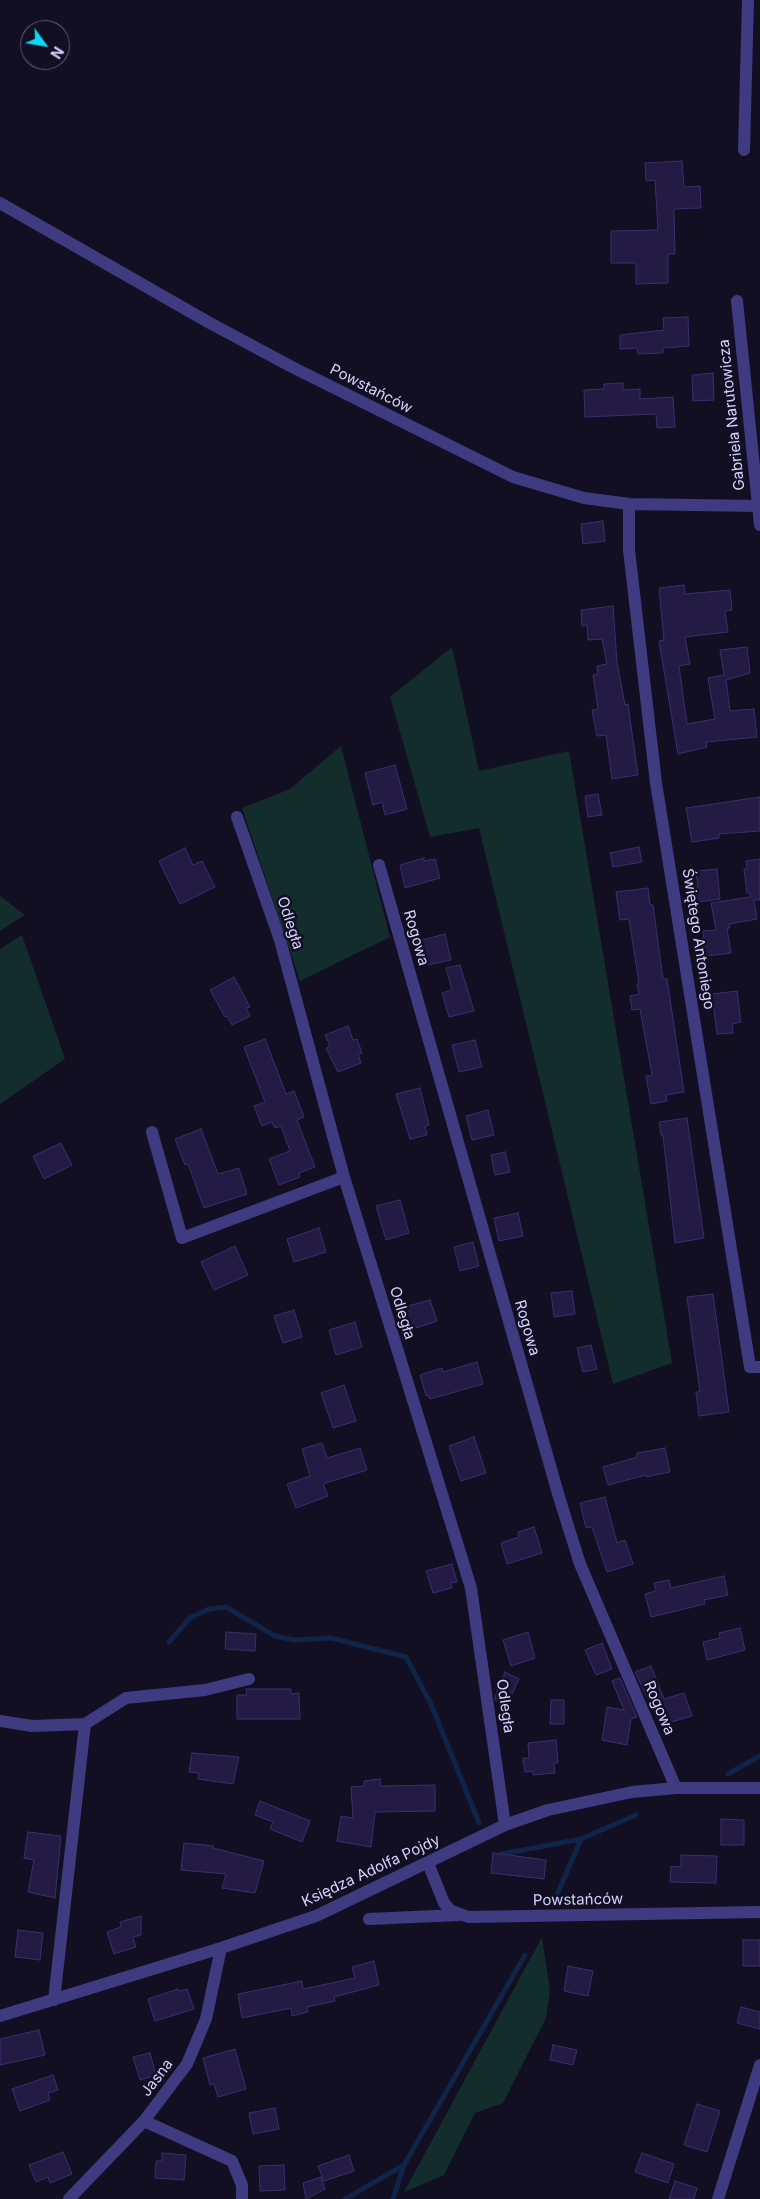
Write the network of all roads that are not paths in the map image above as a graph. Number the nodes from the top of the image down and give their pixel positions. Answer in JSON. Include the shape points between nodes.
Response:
{"nodes":[{"id":1,"x":748,"y":0,"type":"edge"},
{"id":2,"x":744,"y":150,"type":"dead end"},
{"id":3,"x":0,"y":203,"type":"edge"},
{"id":4,"x":737,"y":301,"type":"dead end"},
{"id":5,"x":756,"y":444,"type":"edge"},
{"id":6,"x":629,"y":504,"type":"junction"},
{"id":7,"x":758,"y":506,"type":"junction"},
{"id":8,"x":760,"y":524,"type":"edge"},
{"id":9,"x":237,"y":817,"type":"dead end"},
{"id":10,"x":378,"y":865,"type":"dead end"},
{"id":11,"x":152,"y":1132,"type":"dead end"},
{"id":12,"x":344,"y":1177,"type":"junction"},
{"id":13,"x":760,"y":1367,"type":"edge"},
{"id":14,"x":249,"y":1679,"type":"dead end"},
{"id":15,"x":0,"y":1721,"type":"edge"},
{"id":16,"x":85,"y":1724,"type":"junction"},
{"id":17,"x":676,"y":1788,"type":"junction"},
{"id":18,"x":760,"y":1788,"type":"edge"},
{"id":19,"x":505,"y":1825,"type":"junction"},
{"id":20,"x":428,"y":1863,"type":"junction"},
{"id":21,"x":760,"y":1912,"type":"edge"},
{"id":22,"x":459,"y":1915,"type":"junction"},
{"id":23,"x":369,"y":1919,"type":"dead end"},
{"id":24,"x":222,"y":1948,"type":"junction"},
{"id":25,"x":54,"y":2000,"type":"junction"},
{"id":26,"x":0,"y":2016,"type":"edge"},
{"id":27,"x":760,"y":2064,"type":"edge"},
{"id":28,"x":144,"y":2121,"type":"junction"},
{"id":29,"x":70,"y":2199,"type":"edge"},
{"id":30,"x":242,"y":2199,"type":"edge"},
{"id":31,"x":718,"y":2199,"type":"edge"}],
"edges":[{"from":1,"to":2,"type":"street"},
{"from":3,"to":6,"type":"street","name":"Powstańców","via":[[208,322],[448,446],[513,477],[584,498]]},
{"from":4,"to":5,"type":"street","name":"Gabriela Narutowicza"},
{"from":5,"to":7,"type":"street","name":"Gabriela Narutowicza"},
{"from":6,"to":7,"type":"street","name":"Powstańców"},
{"from":6,"to":13,"type":"street","name":"Świętego Antoniego","via":[[629,550],[656,783],[750,1367]]},
{"from":7,"to":8,"type":"street","name":"Gabriela Narutowicza"},
{"from":9,"to":12,"type":"street","name":"Odległa","via":[[280,940]]},
{"from":10,"to":17,"type":"street","name":"Rogowa","via":[[580,1564]]},
{"from":11,"to":12,"type":"street","via":[[182,1238]]},
{"from":12,"to":19,"type":"street","name":"Odległa","via":[[471,1588]]},
{"from":14,"to":16,"type":"street","via":[[204,1690],[126,1698]]},
{"from":15,"to":16,"type":"street","via":[[32,1726]]},
{"from":16,"to":25,"type":"street"},
{"from":17,"to":18,"type":"street","name":"Księdza Adolfa Pojdy"},
{"from":17,"to":19,"type":"street","name":"Księdza Adolfa Pojdy","via":[[610,1795],[548,1810]]},
{"from":19,"to":20,"type":"street","name":"Księdza Adolfa Pojdy"},
{"from":20,"to":22,"type":"street","via":[[444,1903]]},
{"from":20,"to":24,"type":"street","name":"Księdza Adolfa Pojdy","via":[[316,1916]]},
{"from":21,"to":22,"type":"street","name":"Powstańców","via":[[479,1918]]},
{"from":22,"to":23,"type":"street","name":"Powstańców"},
{"from":24,"to":25,"type":"street","name":"Księdza Adolfa Pojdy"},
{"from":24,"to":28,"type":"street","name":"Jasna","via":[[206,2019],[188,2064]]},
{"from":25,"to":26,"type":"street","name":"Księdza Adolfa Pojdy"},
{"from":27,"to":31,"type":"street"},
{"from":28,"to":29,"type":"street","name":"Jasna"},
{"from":28,"to":30,"type":"street","via":[[232,2161],[242,2185]]}]}
